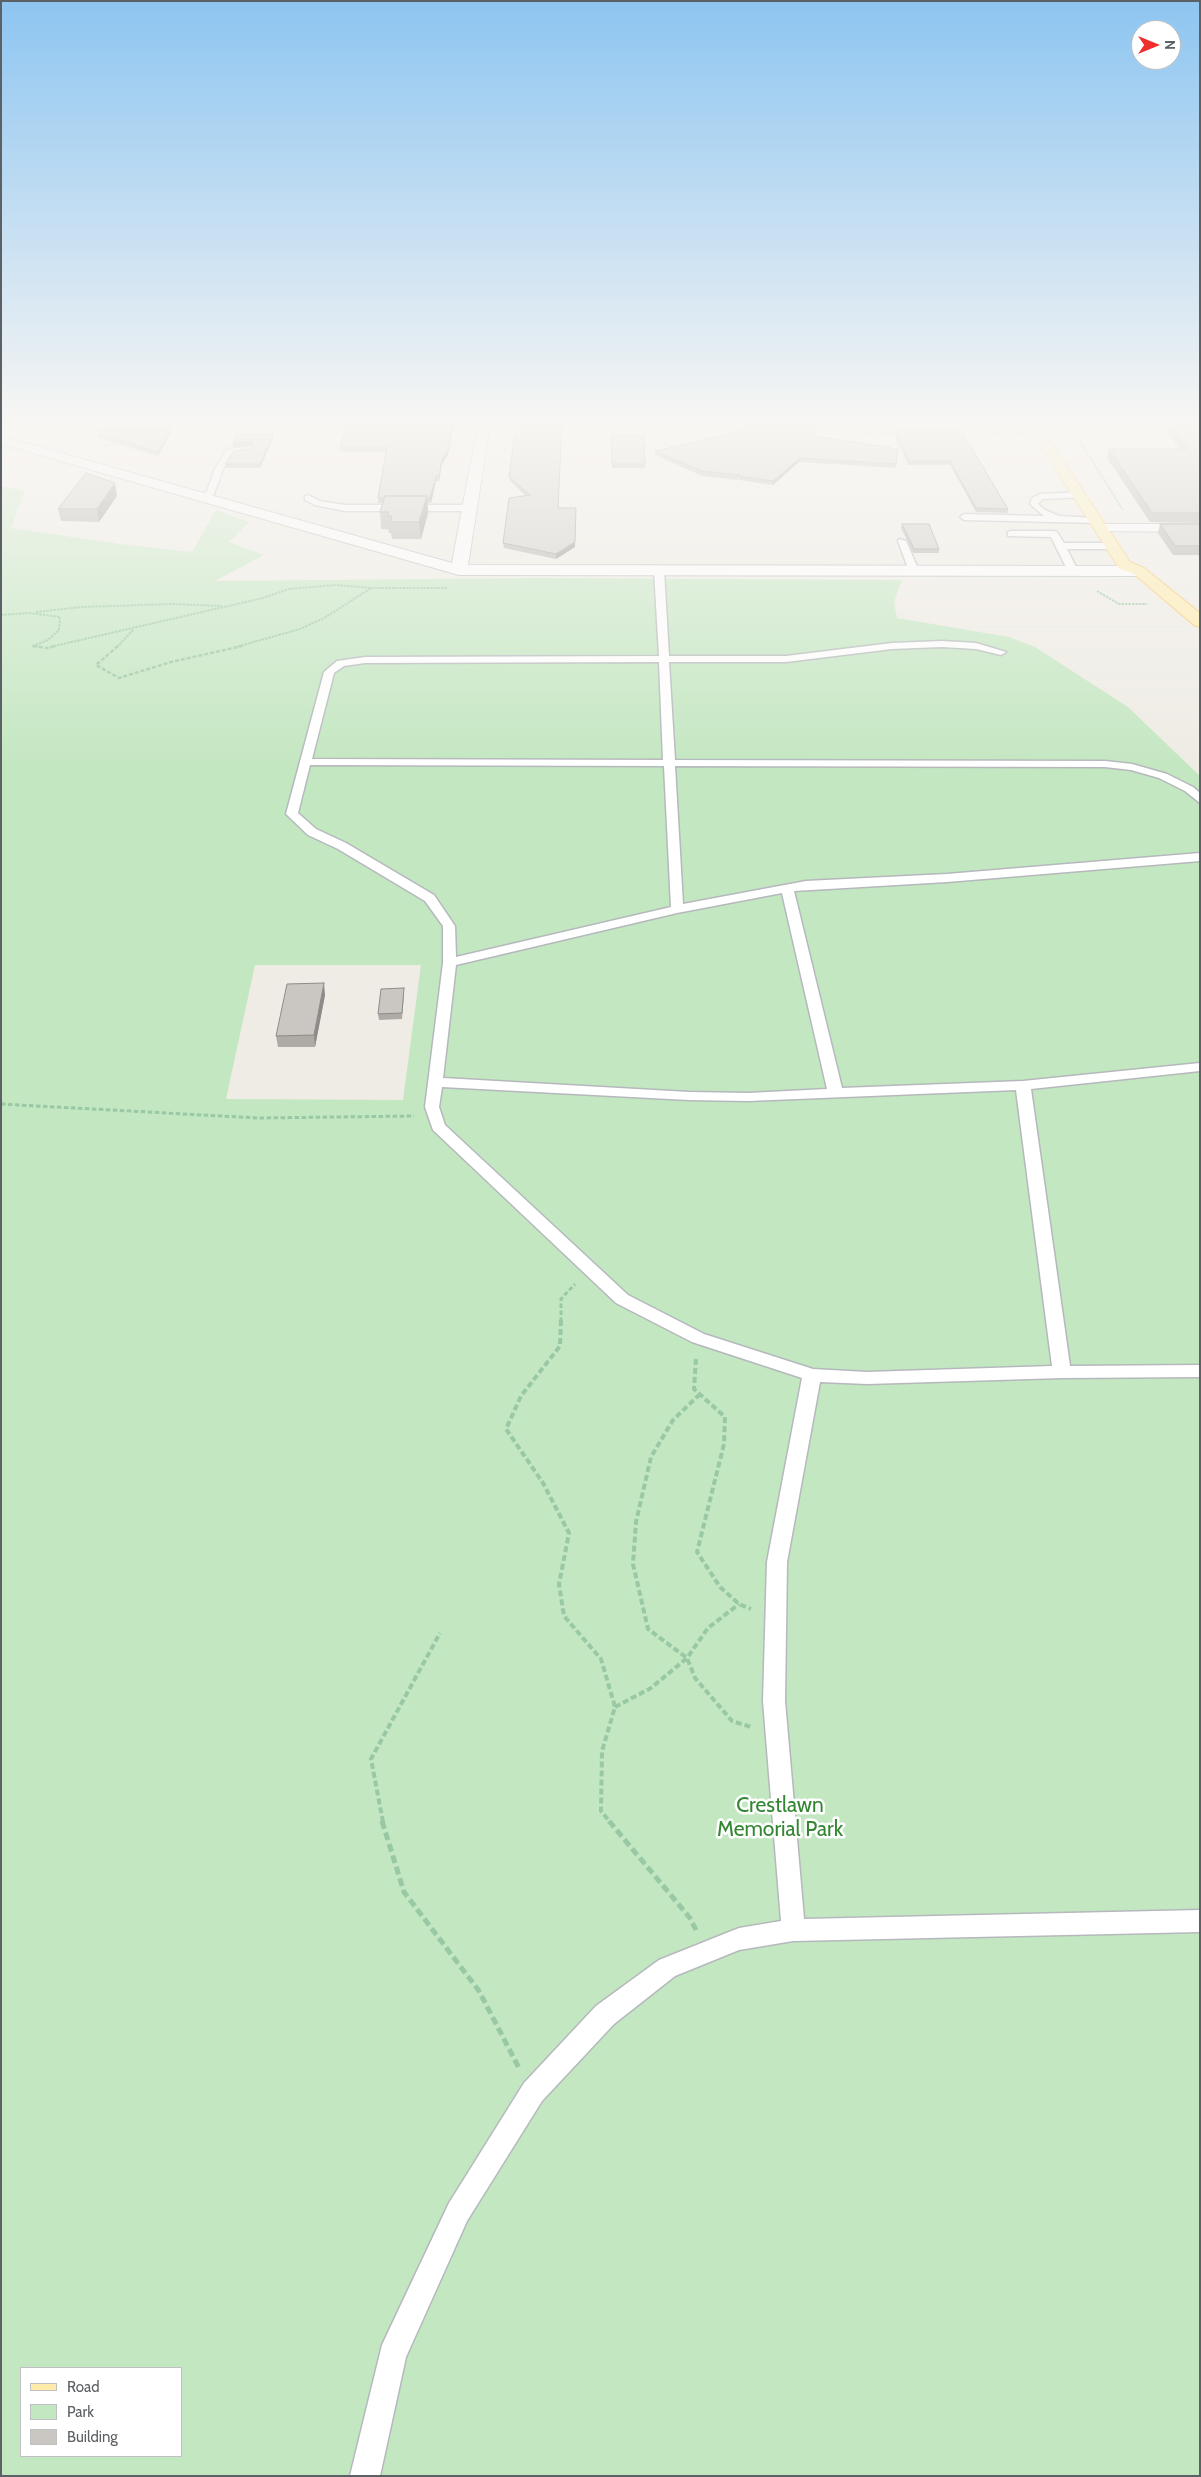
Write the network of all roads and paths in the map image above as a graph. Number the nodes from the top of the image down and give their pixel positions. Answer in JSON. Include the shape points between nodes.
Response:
{"nodes":[{"id":1,"x":352,"y":540,"type":"edge"},
{"id":2,"x":465,"y":540,"type":"edge"},
{"id":3,"x":1057,"y":540,"type":"edge"},
{"id":4,"x":1108,"y":540,"type":"edge"},
{"id":5,"x":902,"y":541,"type":"dead end"},
{"id":6,"x":1061,"y":546,"type":"junction"},
{"id":7,"x":1112,"y":546,"type":"junction"},
{"id":8,"x":1138,"y":564,"type":"junction"},
{"id":9,"x":460,"y":570,"type":"junction"},
{"id":10,"x":659,"y":570,"type":"junction"},
{"id":11,"x":914,"y":571,"type":"junction"},
{"id":12,"x":1073,"y":571,"type":"junction"},
{"id":13,"x":1101,"y":571,"type":"junction"},
{"id":14,"x":1176,"y":604,"type":"junction"},
{"id":15,"x":228,"y":606,"type":"junction"},
{"id":16,"x":29,"y":613,"type":"junction"},
{"id":17,"x":1,"y":615,"type":"edge"},
{"id":18,"x":1200,"y":622,"type":"edge"},
{"id":19,"x":133,"y":630,"type":"junction"},
{"id":20,"x":1001,"y":652,"type":"dead end"},
{"id":21,"x":664,"y":660,"type":"junction"},
{"id":22,"x":306,"y":762,"type":"junction"},
{"id":23,"x":669,"y":762,"type":"junction"},
{"id":24,"x":1200,"y":800,"type":"edge"},
{"id":25,"x":1200,"y":857,"type":"edge"},
{"id":26,"x":787,"y":888,"type":"junction"},
{"id":27,"x":678,"y":909,"type":"junction"},
{"id":28,"x":450,"y":962,"type":"junction"},
{"id":29,"x":1200,"y":1068,"type":"edge"},
{"id":30,"x":434,"y":1082,"type":"junction"},
{"id":31,"x":1023,"y":1085,"type":"junction"},
{"id":32,"x":836,"y":1094,"type":"junction"},
{"id":33,"x":1,"y":1104,"type":"edge"},
{"id":34,"x":435,"y":1115,"type":"junction"},
{"id":35,"x":589,"y":1269,"type":"junction"},
{"id":36,"x":698,"y":1338,"type":"junction"},
{"id":37,"x":1200,"y":1371,"type":"edge"},
{"id":38,"x":1062,"y":1372,"type":"junction"},
{"id":39,"x":812,"y":1374,"type":"junction"},
{"id":40,"x":700,"y":1394,"type":"junction"},
{"id":41,"x":739,"y":1604,"type":"junction"},
{"id":42,"x":776,"y":1619,"type":"junction"},
{"id":43,"x":440,"y":1633,"type":"dead end"},
{"id":44,"x":688,"y":1658,"type":"junction"},
{"id":45,"x":615,"y":1707,"type":"junction"},
{"id":46,"x":778,"y":1737,"type":"junction"},
{"id":47,"x":1200,"y":1921,"type":"edge"},
{"id":48,"x":793,"y":1930,"type":"junction"},
{"id":49,"x":706,"y":1952,"type":"junction"},
{"id":50,"x":533,"y":2092,"type":"junction"},
{"id":51,"x":365,"y":2476,"type":"edge"}],
"edges":[{"from":1,"to":9,"type":"street"},
{"from":2,"to":9,"type":"street"},
{"from":3,"to":6,"type":"lane"},
{"from":4,"to":7,"type":"main road"},
{"from":5,"to":11,"type":"lane"},
{"from":6,"to":7,"type":"lane"},
{"from":6,"to":12,"type":"lane"},
{"from":7,"to":8,"type":"main road","via":[[1124,565]]},
{"from":8,"to":13,"type":"street"},
{"from":8,"to":14,"type":"main road"},
{"from":9,"to":10,"type":"street"},
{"from":10,"to":11,"type":"street"},
{"from":10,"to":21,"type":"lane"},
{"from":11,"to":12,"type":"street"},
{"from":12,"to":13,"type":"street"},
{"from":13,"to":14,"type":"path","via":[[1094,589],[1119,604]]},
{"from":14,"to":18,"type":"main road"},
{"from":15,"to":16,"type":"path","via":[[82,607]]},
{"from":15,"to":19,"type":"path"},
{"from":15,"to":19,"type":"path","via":[[289,589],[336,585],[371,588],[326,617],[300,629],[246,645],[119,678],[96,666]]},
{"from":16,"to":17,"type":"path"},
{"from":16,"to":19,"type":"path","via":[[60,617],[59,630],[48,640],[33,646],[47,648]]},
{"from":20,"to":21,"type":"lane","via":[[976,646],[919,645],[786,659]]},
{"from":21,"to":22,"type":"lane","via":[[340,662],[329,672]]},
{"from":21,"to":23,"type":"lane"},
{"from":22,"to":23,"type":"lane"},
{"from":22,"to":28,"type":"lane","via":[[292,814],[312,832],[430,898],[449,926]]},
{"from":23,"to":24,"type":"lane","via":[[1105,764],[1132,767],[1163,776],[1189,789]]},
{"from":23,"to":27,"type":"lane"},
{"from":25,"to":26,"type":"lane"},
{"from":26,"to":27,"type":"lane"},
{"from":26,"to":32,"type":"lane"},
{"from":27,"to":28,"type":"lane"},
{"from":28,"to":30,"type":"lane"},
{"from":29,"to":31,"type":"lane"},
{"from":30,"to":32,"type":"lane","via":[[689,1096]]},
{"from":30,"to":34,"type":"lane","via":[[432,1107]]},
{"from":31,"to":32,"type":"lane"},
{"from":31,"to":38,"type":"lane"},
{"from":33,"to":34,"type":"path","via":[[258,1118]]},
{"from":34,"to":35,"type":"lane","via":[[438,1127]]},
{"from":35,"to":36,"type":"lane","via":[[622,1299]]},
{"from":35,"to":45,"type":"path","via":[[562,1299],[560,1346],[521,1396],[506,1429],[543,1483],[569,1533],[559,1584],[564,1616],[601,1659]]},
{"from":36,"to":39,"type":"lane"},
{"from":36,"to":40,"type":"path","via":[[694,1389]]},
{"from":37,"to":38,"type":"lane"},
{"from":38,"to":39,"type":"lane","via":[[868,1378]]},
{"from":39,"to":42,"type":"lane","via":[[777,1562]]},
{"from":40,"to":41,"type":"path","via":[[725,1417],[724,1444],[697,1552],[720,1587]]},
{"from":40,"to":44,"type":"path","via":[[673,1420],[651,1457],[636,1522],[633,1564],[648,1629]]},
{"from":41,"to":42,"type":"path"},
{"from":41,"to":44,"type":"path","via":[[708,1628]]},
{"from":42,"to":46,"type":"lane","via":[[774,1701]]},
{"from":43,"to":50,"type":"path","via":[[370,1759],[383,1824],[404,1892],[479,1991]]},
{"from":44,"to":45,"type":"path","via":[[651,1688]]},
{"from":44,"to":46,"type":"path","via":[[695,1678],[732,1720]]},
{"from":45,"to":49,"type":"path","via":[[602,1751],[601,1811],[690,1918]]},
{"from":46,"to":48,"type":"lane"},
{"from":47,"to":48,"type":"lane"},
{"from":48,"to":49,"type":"lane","via":[[739,1939]]},
{"from":49,"to":50,"type":"lane","via":[[667,1968],[605,2015]]},
{"from":50,"to":51,"type":"lane","via":[[458,2212],[392,2355]]}]}
